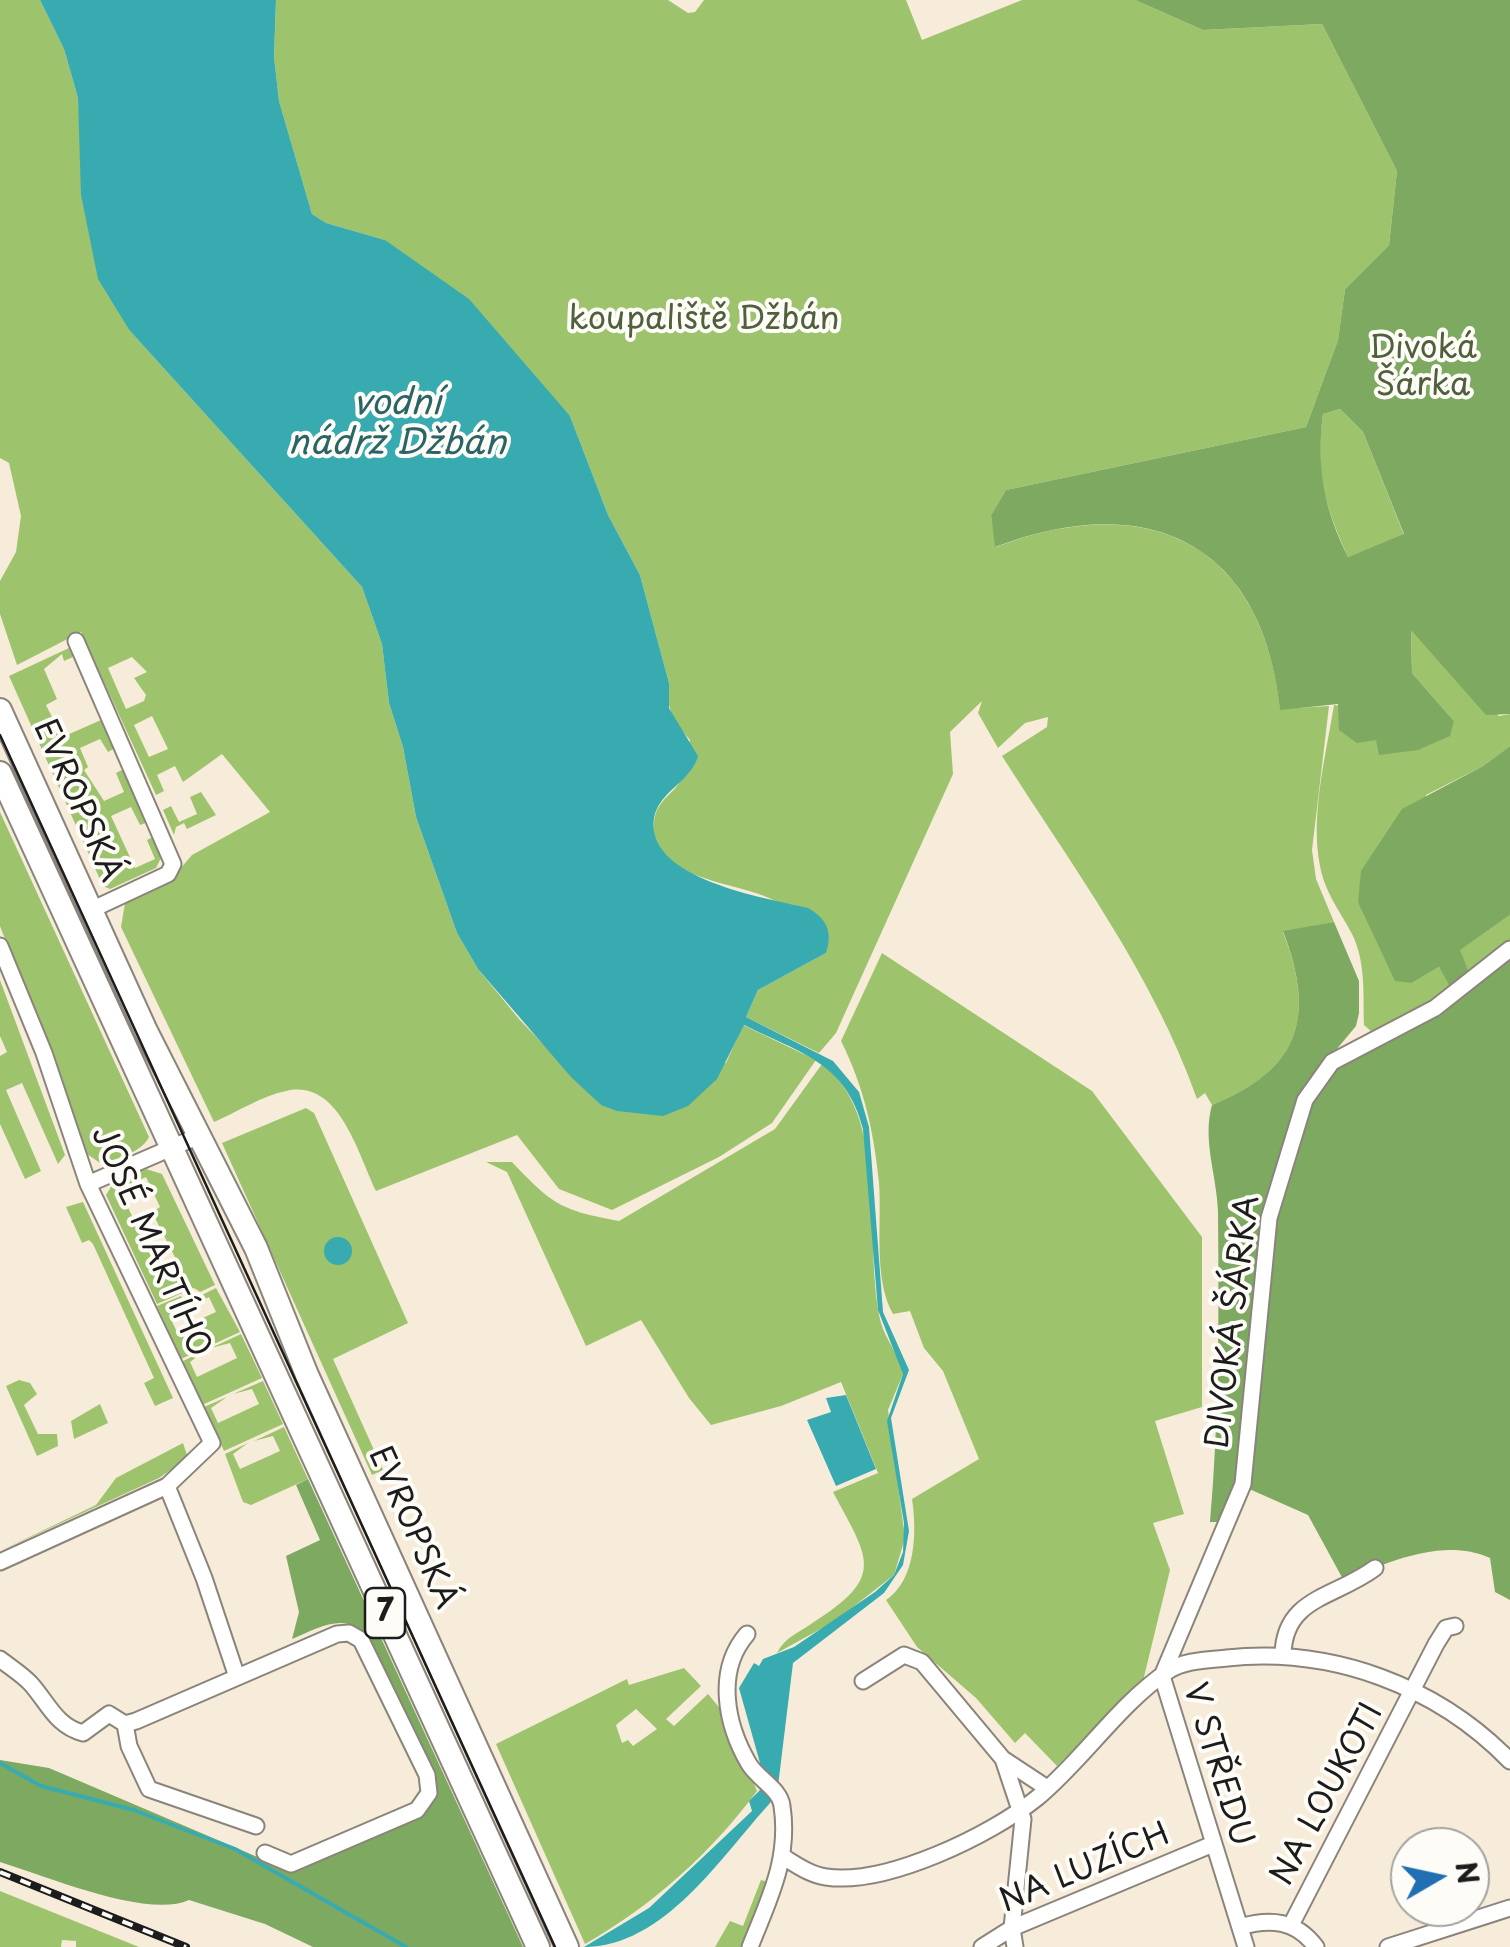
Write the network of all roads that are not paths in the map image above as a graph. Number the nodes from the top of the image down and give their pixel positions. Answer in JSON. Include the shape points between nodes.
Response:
{"nodes":[{"id":1,"x":76,"y":641,"type":"dead end"},
{"id":2,"x":0,"y":710,"type":"edge"},
{"id":3,"x":0,"y":773,"type":"edge"},
{"id":4,"x":91,"y":910,"type":"junction"},
{"id":5,"x":0,"y":946,"type":"edge"},
{"id":6,"x":1510,"y":949,"type":"edge"},
{"id":7,"x":201,"y":1134,"type":"junction"},
{"id":8,"x":169,"y":1148,"type":"junction"},
{"id":9,"x":88,"y":1184,"type":"junction"},
{"id":10,"x":166,"y":1486,"type":"junction"},
{"id":11,"x":0,"y":1562,"type":"edge"},
{"id":12,"x":1375,"y":1568,"type":"dead end"},
{"id":13,"x":1455,"y":1626,"type":"dead end"},
{"id":14,"x":747,"y":1634,"type":"dead end"},
{"id":15,"x":1283,"y":1656,"type":"junction"},
{"id":16,"x":0,"y":1659,"type":"edge"},
{"id":17,"x":1162,"y":1676,"type":"junction"},
{"id":18,"x":237,"y":1677,"type":"junction"},
{"id":19,"x":863,"y":1680,"type":"dead end"},
{"id":20,"x":1414,"y":1690,"type":"junction"},
{"id":21,"x":125,"y":1724,"type":"junction"},
{"id":22,"x":1003,"y":1759,"type":"junction"},
{"id":23,"x":1510,"y":1762,"type":"edge"},
{"id":24,"x":1047,"y":1788,"type":"junction"},
{"id":25,"x":1021,"y":1808,"type":"junction"},
{"id":26,"x":256,"y":1826,"type":"dead end"},
{"id":27,"x":1213,"y":1844,"type":"junction"},
{"id":28,"x":264,"y":1853,"type":"dead end"},
{"id":29,"x":785,"y":1858,"type":"junction"},
{"id":30,"x":1510,"y":1908,"type":"edge"},
{"id":31,"x":1290,"y":1925,"type":"junction"},
{"id":32,"x":1240,"y":1926,"type":"junction"},
{"id":33,"x":1012,"y":1928,"type":"junction"},
{"id":34,"x":567,"y":1946,"type":"edge"},
{"id":35,"x":538,"y":1947,"type":"edge"},
{"id":36,"x":750,"y":1947,"type":"edge"},
{"id":37,"x":982,"y":1947,"type":"edge"},
{"id":38,"x":1015,"y":1947,"type":"edge"},
{"id":39,"x":1246,"y":1947,"type":"edge"},
{"id":40,"x":1316,"y":1947,"type":"edge"},
{"id":41,"x":1388,"y":1947,"type":"edge"}],
"edges":[{"from":1,"to":4,"type":"street","via":[[173,864],[168,874]]},
{"from":2,"to":4,"type":"main road","name":"EVROPSKÁ","number":"7"},
{"from":3,"to":8,"type":"main road","name":"EVROPSKÁ","number":"7"},
{"from":4,"to":7,"type":"main road","name":"EVROPSKÁ","number":"7"},
{"from":5,"to":9,"type":"street","name":"JOSÉ MARTÍHO"},
{"from":6,"to":17,"type":"street","name":"DIVOKÁ ŠÁRKA","via":[[1436,1008],[1332,1062],[1304,1100],[1268,1218],[1242,1484]]},
{"from":7,"to":8,"type":"street"},
{"from":7,"to":34,"type":"main road","name":"EVROPSKÁ","number":"7"},
{"from":8,"to":9,"type":"street"},
{"from":8,"to":35,"type":"main road","name":"EVROPSKÁ","number":"7"},
{"from":9,"to":10,"type":"street","name":"JOSÉ MARTÍHO","via":[[212,1444]]},
{"from":10,"to":11,"type":"street","name":"JOSÉ MARTÍHO"},
{"from":10,"to":18,"type":"street"},
{"from":12,"to":15,"type":"street","via":[[1293,1616]]},
{"from":13,"to":20,"type":"street","name":"NA LOUKOTI","via":[[1446,1628]]},
{"from":14,"to":29,"type":"street","via":[[724,1692],[753,1769],[779,1797]]},
{"from":15,"to":17,"type":"street","via":[[1188,1663]]},
{"from":15,"to":20,"type":"street"},
{"from":16,"to":21,"type":"street","via":[[72,1730],[91,1730],[109,1714]]},
{"from":17,"to":24,"type":"street"},
{"from":17,"to":27,"type":"street","name":"V STŘEDU"},
{"from":18,"to":21,"type":"street"},
{"from":18,"to":28,"type":"street","via":[[350,1633],[369,1653],[429,1793],[417,1810],[291,1864]]},
{"from":19,"to":22,"type":"street","via":[[897,1657],[912,1656]]},
{"from":20,"to":23,"type":"street","via":[[1459,1716]]},
{"from":20,"to":31,"type":"street","name":"NA LOUKOTI"},
{"from":21,"to":26,"type":"street","via":[[149,1789]]},
{"from":22,"to":24,"type":"street"},
{"from":22,"to":25,"type":"street"},
{"from":24,"to":25,"type":"street"},
{"from":25,"to":29,"type":"street","via":[[940,1853],[860,1876],[826,1877]]},
{"from":25,"to":33,"type":"street"},
{"from":27,"to":32,"type":"street","name":"V STŘEDU"},
{"from":27,"to":33,"type":"street","name":"NA LUZÍCH"},
{"from":29,"to":36,"type":"street"},
{"from":30,"to":41,"type":"street"},
{"from":31,"to":32,"type":"street","via":[[1267,1920]]},
{"from":31,"to":40,"type":"street"},
{"from":32,"to":39,"type":"street","name":"V STŘEDU"},
{"from":33,"to":37,"type":"street","name":"NA LUZÍCH"},
{"from":33,"to":38,"type":"street"}]}
